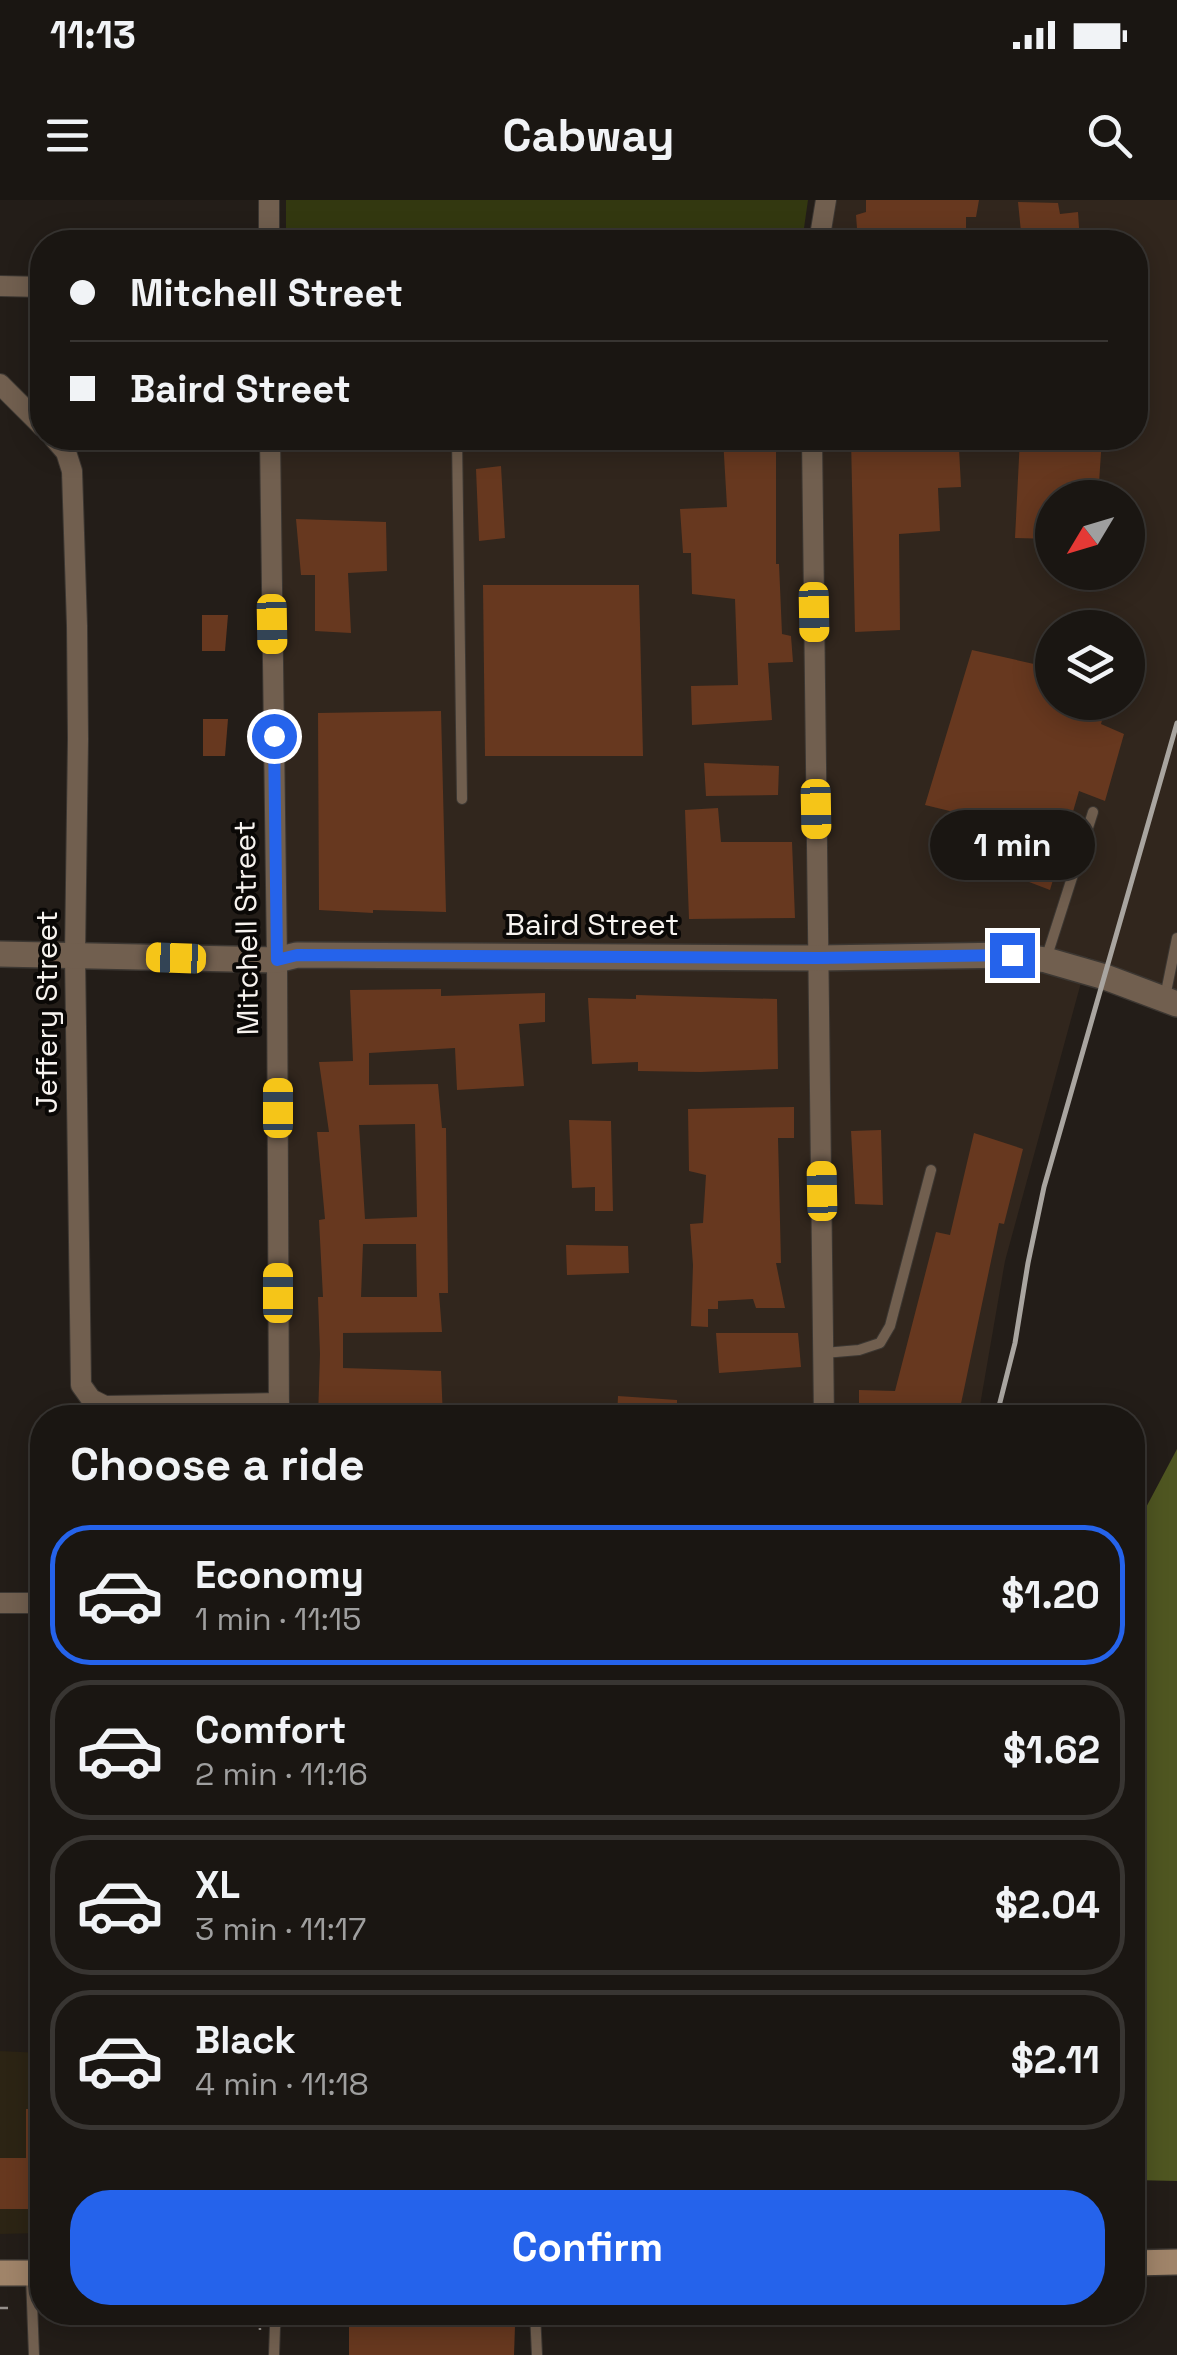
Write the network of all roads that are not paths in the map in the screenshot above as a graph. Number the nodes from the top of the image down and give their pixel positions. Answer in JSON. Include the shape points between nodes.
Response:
{"nodes":[{"id":1,"x":269,"y":200,"type":"edge"},
{"id":2,"x":826,"y":200,"type":"edge"},
{"id":3,"x":268,"y":230,"type":"edge"},
{"id":4,"x":821,"y":230,"type":"edge"},
{"id":5,"x":0,"y":286,"type":"edge"},
{"id":6,"x":30,"y":287,"type":"edge"},
{"id":7,"x":0,"y":384,"type":"edge"},
{"id":8,"x":30,"y":414,"type":"edge"},
{"id":9,"x":64,"y":450,"type":"edge"},
{"id":10,"x":270,"y":450,"type":"edge"},
{"id":11,"x":457,"y":450,"type":"edge"},
{"id":12,"x":812,"y":450,"type":"edge"},
{"id":13,"x":462,"y":799,"type":"dead end"},
{"id":14,"x":1093,"y":812,"type":"dead end"},
{"id":15,"x":1177,"y":938,"type":"edge"},
{"id":16,"x":0,"y":954,"type":"edge"},
{"id":17,"x":75,"y":955,"type":"junction"},
{"id":18,"x":818,"y":958,"type":"junction"},
{"id":19,"x":277,"y":960,"type":"junction"},
{"id":20,"x":1046,"y":960,"type":"junction"},
{"id":21,"x":1171,"y":1001,"type":"edge"},
{"id":22,"x":931,"y":1170,"type":"dead end"},
{"id":23,"x":824,"y":1353,"type":"junction"},
{"id":24,"x":103,"y":1405,"type":"edge"},
{"id":25,"x":279,"y":1405,"type":"edge"},
{"id":26,"x":824,"y":1405,"type":"edge"},
{"id":27,"x":30,"y":1602,"type":"edge"},
{"id":28,"x":0,"y":1603,"type":"edge"},
{"id":29,"x":1177,"y":2262,"type":"edge"},
{"id":30,"x":1145,"y":2263,"type":"edge"},
{"id":31,"x":0,"y":2273,"type":"edge"},
{"id":32,"x":30,"y":2273,"type":"edge"},
{"id":33,"x":35,"y":2325,"type":"edge"},
{"id":34,"x":274,"y":2325,"type":"edge"},
{"id":35,"x":276,"y":2325,"type":"edge"},
{"id":36,"x":536,"y":2325,"type":"edge"},
{"id":37,"x":275,"y":2328,"type":"junction"},
{"id":38,"x":34,"y":2355,"type":"edge"},
{"id":39,"x":274,"y":2355,"type":"edge"},
{"id":40,"x":537,"y":2355,"type":"edge"}],
"edges":[{"from":1,"to":3,"type":"street"},
{"from":2,"to":4,"type":"street"},
{"from":5,"to":6,"type":"street"},
{"from":7,"to":8,"type":"street"},
{"from":9,"to":17,"type":"street","name":"Jeffery Street","via":[[72,471],[78,720]]},
{"from":10,"to":19,"type":"street","name":"Mitchell Street"},
{"from":11,"to":13,"type":"lane"},
{"from":12,"to":18,"type":"street"},
{"from":14,"to":20,"type":"lane"},
{"from":15,"to":21,"type":"lane"},
{"from":16,"to":17,"type":"street","name":"Baird Street"},
{"from":17,"to":19,"type":"street","name":"Baird Street"},
{"from":17,"to":24,"type":"street","name":"Jeffery Street","via":[[79,1354],[82,1389]]},
{"from":18,"to":19,"type":"street","name":"Baird Street"},
{"from":18,"to":20,"type":"street","name":"Baird Street","via":[[984,954]]},
{"from":18,"to":23,"type":"street"},
{"from":19,"to":25,"type":"street","name":"Mitchell Street"},
{"from":20,"to":21,"type":"street","name":"Baird Street"},
{"from":22,"to":23,"type":"lane","via":[[880,1344]]},
{"from":23,"to":26,"type":"street"},
{"from":27,"to":28,"type":"street"},
{"from":29,"to":30,"type":"main road"},
{"from":31,"to":32,"type":"main road"},
{"from":33,"to":38,"type":"lane"},
{"from":34,"to":37,"type":"lane"},
{"from":35,"to":37,"type":"lane"},
{"from":36,"to":40,"type":"lane"},
{"from":37,"to":39,"type":"lane"}]}
